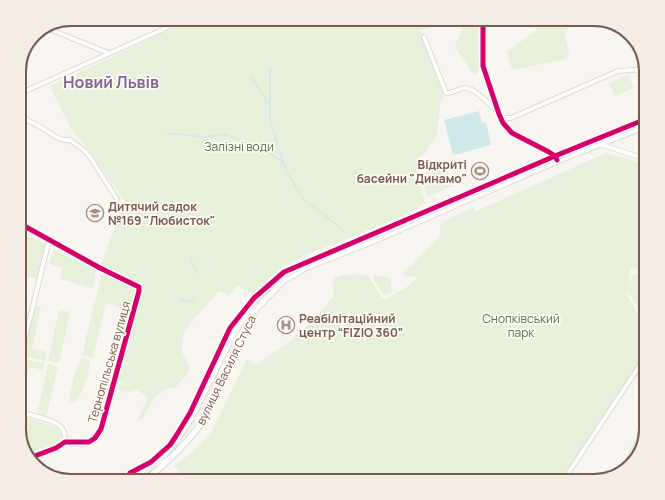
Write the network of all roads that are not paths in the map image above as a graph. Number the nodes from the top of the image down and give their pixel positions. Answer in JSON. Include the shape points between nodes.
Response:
{"nodes":[{"id":1,"x":169,"y":26,"type":"edge"},
{"id":2,"x":483,"y":26,"type":"edge"},
{"id":3,"x":166,"y":28,"type":"joint"},
{"id":4,"x":52,"y":30,"type":"edge"},
{"id":5,"x":424,"y":37,"type":"dead end"},
{"id":6,"x":108,"y":53,"type":"junction"},
{"id":7,"x":639,"y":70,"type":"edge"},
{"id":8,"x":26,"y":91,"type":"edge"},
{"id":9,"x":500,"y":116,"type":"junction"},
{"id":10,"x":511,"y":118,"type":"junction"},
{"id":11,"x":26,"y":120,"type":"edge"},
{"id":12,"x":503,"y":122,"type":"junction"},
{"id":13,"x":639,"y":129,"type":"edge"},
{"id":14,"x":599,"y":144,"type":"junction"},
{"id":15,"x":639,"y":157,"type":"edge"},
{"id":16,"x":557,"y":161,"type":"junction"},
{"id":17,"x":117,"y":199,"type":"dead end"},
{"id":18,"x":26,"y":227,"type":"edge"},
{"id":19,"x":49,"y":240,"type":"junction"},
{"id":20,"x":256,"y":309,"type":"junction"},
{"id":21,"x":26,"y":334,"type":"edge"},
{"id":22,"x":639,"y":367,"type":"edge"},
{"id":23,"x":26,"y":414,"type":"edge"},
{"id":24,"x":65,"y":442,"type":"junction"},
{"id":25,"x":35,"y":456,"type":"edge"},
{"id":26,"x":139,"y":474,"type":"edge"},
{"id":27,"x":152,"y":474,"type":"edge"},
{"id":28,"x":568,"y":474,"type":"edge"}],
"edges":[{"from":1,"to":3,"type":"street"},
{"from":2,"to":9,"type":"street","via":[[483,66]]},
{"from":3,"to":6,"type":"street"},
{"from":4,"to":6,"type":"street"},
{"from":5,"to":9,"type":"street","via":[[446,93],[453,93],[462,88],[470,89]]},
{"from":6,"to":8,"type":"street"},
{"from":7,"to":10,"type":"street","via":[[618,71]]},
{"from":9,"to":10,"type":"street"},
{"from":9,"to":12,"type":"street"},
{"from":10,"to":12,"type":"street"},
{"from":11,"to":17,"type":"street","via":[[55,137],[70,140],[85,151]]},
{"from":12,"to":16,"type":"street","via":[[512,133],[549,152]]},
{"from":13,"to":14,"type":"main road","name":"вулиця Василя Стуса"},
{"from":14,"to":15,"type":"street"},
{"from":14,"to":16,"type":"main road","name":"вулиця Василя Стуса"},
{"from":16,"to":20,"type":"main road","name":"вулиця Василя Стуса","via":[[307,267],[282,282]]},
{"from":18,"to":19,"type":"street","name":"Тернопільська вулиця"},
{"from":19,"to":21,"type":"street"},
{"from":19,"to":24,"type":"street","name":"Тернопільська вулиця","via":[[139,287],[101,429],[89,442]]},
{"from":20,"to":26,"type":"main road","name":"вулиця Василя Стуса","via":[[234,332],[180,438],[152,466]]},
{"from":20,"to":27,"type":"main road","name":"вулиця Василя Стуса","via":[[202,422],[175,455]]},
{"from":22,"to":28,"type":"street"},
{"from":23,"to":24,"type":"street","via":[[58,424],[63,429]]},
{"from":24,"to":25,"type":"street","name":"Тернопільська вулиця"}]}
